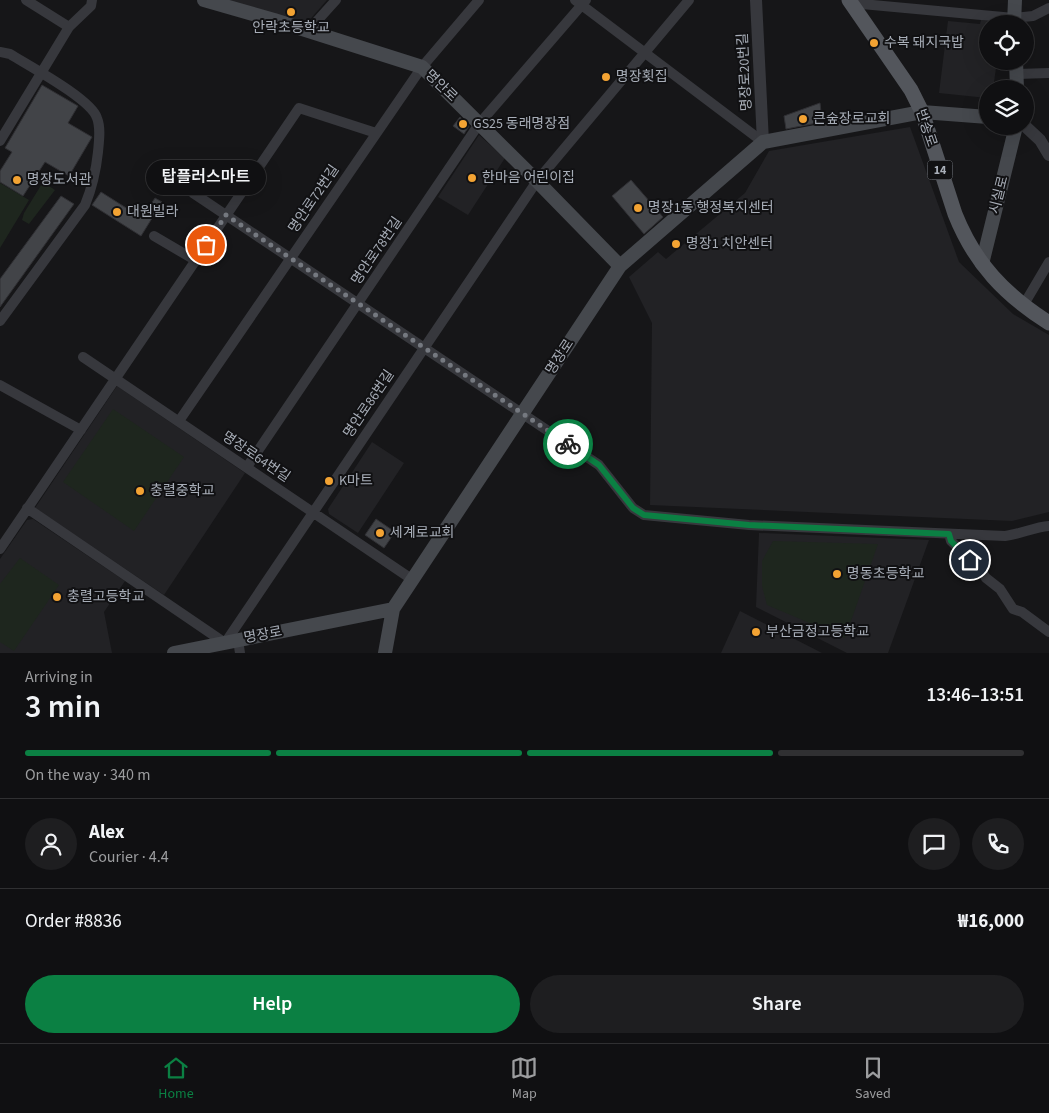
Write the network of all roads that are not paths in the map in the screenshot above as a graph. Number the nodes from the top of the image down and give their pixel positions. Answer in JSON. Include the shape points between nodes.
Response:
{"nodes":[{"id":1,"x":26,"y":0,"type":"edge"},
{"id":2,"x":92,"y":0,"type":"edge"},
{"id":3,"x":204,"y":0,"type":"edge"},
{"id":4,"x":336,"y":0,"type":"edge"},
{"id":5,"x":479,"y":0,"type":"edge"},
{"id":6,"x":689,"y":0,"type":"edge"},
{"id":7,"x":756,"y":0,"type":"edge"},
{"id":8,"x":1015,"y":0,"type":"edge"},
{"id":9,"x":850,"y":1,"type":"edge"},
{"id":10,"x":581,"y":2,"type":"edge"},
{"id":11,"x":1049,"y":8,"type":"edge"},
{"id":12,"x":1014,"y":15,"type":"edge"},
{"id":13,"x":1034,"y":16,"type":"edge"},
{"id":14,"x":979,"y":17,"type":"edge"},
{"id":15,"x":70,"y":28,"type":"junction"},
{"id":16,"x":308,"y":31,"type":"junction"},
{"id":17,"x":0,"y":52,"type":"edge"},
{"id":18,"x":645,"y":53,"type":"junction"},
{"id":19,"x":422,"y":68,"type":"junction"},
{"id":20,"x":1029,"y":70,"type":"edge"},
{"id":21,"x":1049,"y":73,"type":"edge"},
{"id":22,"x":41,"y":74,"type":"junction"},
{"id":23,"x":922,"y":112,"type":"junction"},
{"id":24,"x":979,"y":116,"type":"edge"},
{"id":25,"x":479,"y":124,"type":"junction"},
{"id":26,"x":376,"y":133,"type":"junction"},
{"id":27,"x":1034,"y":134,"type":"edge"},
{"id":28,"x":1014,"y":135,"type":"edge"},
{"id":29,"x":0,"y":141,"type":"edge"},
{"id":30,"x":763,"y":142,"type":"junction"},
{"id":31,"x":1049,"y":155,"type":"edge"},
{"id":32,"x":537,"y":181,"type":"junction"},
{"id":33,"x":193,"y":194,"type":"dead end"},
{"id":34,"x":226,"y":215,"type":"junction"},
{"id":35,"x":154,"y":236,"type":"dead end"},
{"id":36,"x":290,"y":258,"type":"junction"},
{"id":37,"x":195,"y":260,"type":"junction"},
{"id":38,"x":1049,"y":262,"type":"edge"},
{"id":39,"x":982,"y":264,"type":"junction"},
{"id":40,"x":620,"y":266,"type":"junction"},
{"id":41,"x":358,"y":304,"type":"junction"},
{"id":42,"x":1023,"y":306,"type":"junction"},
{"id":43,"x":0,"y":321,"type":"edge"},
{"id":44,"x":1049,"y":323,"type":"edge"},
{"id":45,"x":424,"y":348,"type":"junction"},
{"id":46,"x":83,"y":357,"type":"dead end"},
{"id":47,"x":115,"y":378,"type":"junction"},
{"id":48,"x":0,"y":385,"type":"edge"},
{"id":49,"x":522,"y":414,"type":"junction"},
{"id":50,"x":178,"y":421,"type":"junction"},
{"id":51,"x":80,"y":430,"type":"junction"},
{"id":52,"x":248,"y":467,"type":"junction"},
{"id":53,"x":28,"y":508,"type":"junction"},
{"id":54,"x":313,"y":512,"type":"junction"},
{"id":55,"x":1049,"y":526,"type":"edge"},
{"id":56,"x":949,"y":534,"type":"junction"},
{"id":57,"x":0,"y":549,"type":"edge"},
{"id":58,"x":412,"y":580,"type":"junction"},
{"id":59,"x":393,"y":609,"type":"junction"},
{"id":60,"x":1049,"y":632,"type":"edge"},
{"id":61,"x":234,"y":645,"type":"edge"},
{"id":62,"x":174,"y":653,"type":"edge"},
{"id":63,"x":385,"y":653,"type":"edge"}],
"edges":[{"from":1,"to":15,"type":"street"},
{"from":2,"to":15,"type":"street","via":[[91,6]]},
{"from":3,"to":16,"type":"main road","name":"명안로"},
{"from":4,"to":16,"type":"street"},
{"from":5,"to":19,"type":"street","name":"명안로72번길"},
{"from":6,"to":18,"type":"street","name":"명안로86번길"},
{"from":7,"to":30,"type":"street","name":"명장로20번길"},
{"from":8,"to":12,"type":"main road"},
{"from":9,"to":14,"type":"street","name":"반송로"},
{"from":9,"to":23,"type":"main road","name":"반송로","number":"14","via":[[911,90]]},
{"from":10,"to":18,"type":"street"},
{"from":10,"to":25,"type":"street","name":"명안로78번길"},
{"from":11,"to":13,"type":"street","name":"반송로"},
{"from":15,"to":22,"type":"street"},
{"from":16,"to":19,"type":"main road","name":"명안로"},
{"from":17,"to":22,"type":"street","via":[[10,54]]},
{"from":18,"to":30,"type":"street"},
{"from":18,"to":32,"type":"street","name":"명안로86번길"},
{"from":19,"to":25,"type":"main road","name":"명안로"},
{"from":19,"to":26,"type":"street","name":"명안로72번길"},
{"from":20,"to":21,"type":"street"},
{"from":22,"to":29,"type":"street"},
{"from":22,"to":43,"type":"street","via":[[88,104],[97,117],[100,134],[96,166],[85,205]]},
{"from":23,"to":24,"type":"main road"},
{"from":23,"to":30,"type":"main road"},
{"from":23,"to":39,"type":"main road","name":"반송로","number":"14","via":[[961,230]]},
{"from":25,"to":32,"type":"main road","name":"명안로"},
{"from":25,"to":41,"type":"street","name":"명안로78번길"},
{"from":26,"to":34,"type":"street","via":[[299,108]]},
{"from":26,"to":36,"type":"street","name":"명안로72번길"},
{"from":27,"to":31,"type":"street"},
{"from":28,"to":39,"type":"main road","name":"시실로"},
{"from":30,"to":40,"type":"main road","name":"명장로"},
{"from":32,"to":40,"type":"main road","name":"명안로"},
{"from":32,"to":45,"type":"street","name":"명안로86번길"},
{"from":33,"to":34,"type":"street"},
{"from":34,"to":36,"type":"street"},
{"from":34,"to":37,"type":"street"},
{"from":35,"to":37,"type":"street"},
{"from":36,"to":41,"type":"street"},
{"from":36,"to":50,"type":"street","name":"명안로72번길"},
{"from":37,"to":47,"type":"street"},
{"from":38,"to":42,"type":"street"},
{"from":39,"to":42,"type":"main road","name":"반송로","number":"14"},
{"from":40,"to":49,"type":"main road","name":"명장로"},
{"from":41,"to":45,"type":"street"},
{"from":41,"to":52,"type":"street","name":"명안로78번길"},
{"from":42,"to":44,"type":"main road","name":"반송로","number":"14"},
{"from":45,"to":49,"type":"street"},
{"from":45,"to":54,"type":"street","name":"명안로86번길"},
{"from":46,"to":47,"type":"street","name":"명장로64번길"},
{"from":47,"to":50,"type":"street","name":"명장로64번길"},
{"from":47,"to":51,"type":"street"},
{"from":48,"to":51,"type":"street"},
{"from":49,"to":56,"type":"street","via":[[599,465],[633,508],[644,515],[749,525]]},
{"from":49,"to":58,"type":"main road","name":"명장로"},
{"from":50,"to":52,"type":"street","name":"명장로64번길"},
{"from":51,"to":53,"type":"street"},
{"from":52,"to":54,"type":"street","name":"명장로64번길"},
{"from":53,"to":57,"type":"street"},
{"from":53,"to":61,"type":"street"},
{"from":54,"to":58,"type":"street","name":"명장로64번길"},
{"from":54,"to":61,"type":"street","name":"명안로86번길"},
{"from":55,"to":56,"type":"street","via":[[1005,536]]},
{"from":56,"to":60,"type":"street","via":[[951,541],[1000,589],[1013,609]]},
{"from":58,"to":59,"type":"main road","name":"명장로"},
{"from":59,"to":61,"type":"main road","name":"명장로"},
{"from":59,"to":63,"type":"main road"},
{"from":61,"to":62,"type":"main road","name":"명장로"}]}
